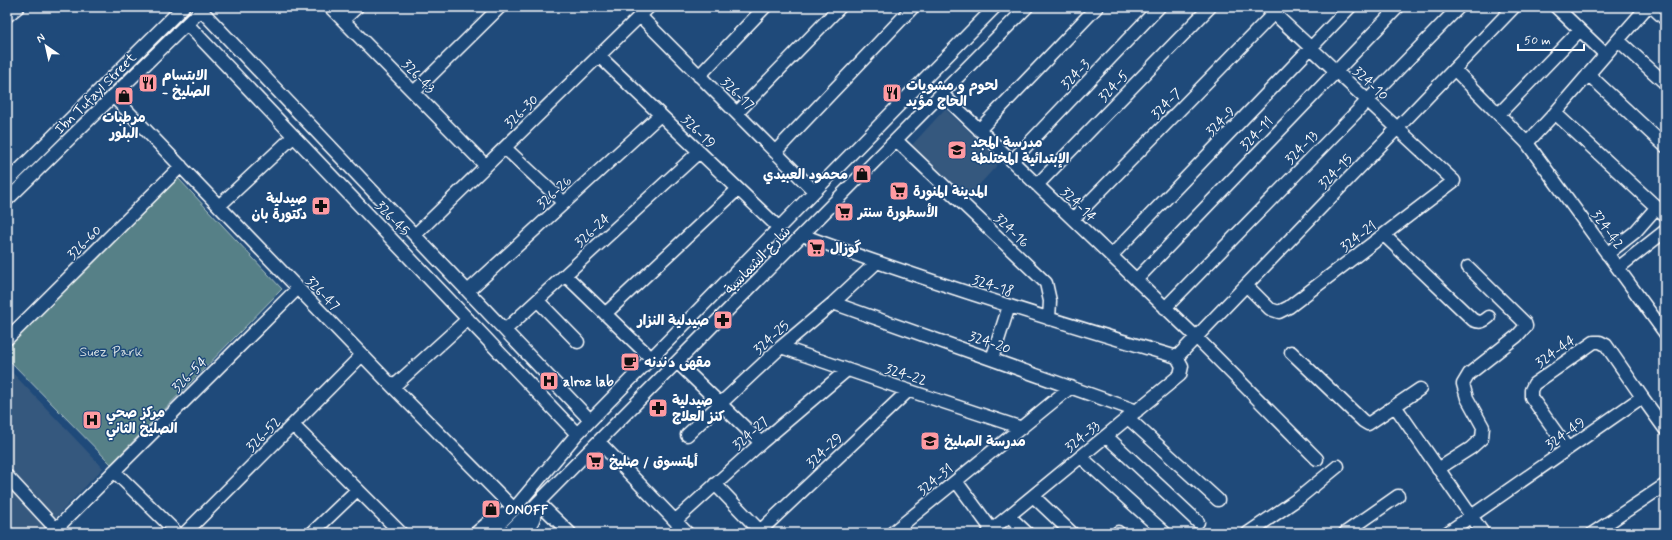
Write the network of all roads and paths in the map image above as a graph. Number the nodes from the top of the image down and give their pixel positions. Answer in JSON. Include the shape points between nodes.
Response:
{"nodes":[{"id":1,"x":18,"y":7,"type":"edge"},
{"id":2,"x":183,"y":7,"type":"edge"},
{"id":3,"x":330,"y":7,"type":"edge"},
{"id":4,"x":357,"y":7,"type":"edge"},
{"id":5,"x":500,"y":7,"type":"edge"},
{"id":6,"x":649,"y":7,"type":"edge"},
{"id":7,"x":765,"y":7,"type":"edge"},
{"id":8,"x":840,"y":7,"type":"edge"},
{"id":9,"x":912,"y":7,"type":"edge"},
{"id":10,"x":1026,"y":7,"type":"edge"},
{"id":11,"x":1097,"y":7,"type":"edge"},
{"id":12,"x":1159,"y":7,"type":"edge"},
{"id":13,"x":1210,"y":7,"type":"edge"},
{"id":14,"x":1350,"y":7,"type":"edge"},
{"id":15,"x":1398,"y":7,"type":"edge"},
{"id":16,"x":1459,"y":7,"type":"edge"},
{"id":17,"x":1514,"y":7,"type":"edge"},
{"id":18,"x":1556,"y":7,"type":"edge"},
{"id":19,"x":1647,"y":7,"type":"edge"},
{"id":20,"x":1652,"y":7,"type":"edge"},
{"id":21,"x":991,"y":8,"type":"edge"},
{"id":22,"x":202,"y":9,"type":"edge"},
{"id":23,"x":1274,"y":9,"type":"edge"},
{"id":24,"x":7,"y":16,"type":"edge"},
{"id":25,"x":640,"y":16,"type":"junction"},
{"id":26,"x":1665,"y":19,"type":"edge"},
{"id":27,"x":343,"y":20,"type":"junction"},
{"id":28,"x":212,"y":22,"type":"junction"},
{"id":29,"x":187,"y":24,"type":"junction"},
{"id":30,"x":1580,"y":30,"type":"junction"},
{"id":31,"x":198,"y":36,"type":"junction"},
{"id":32,"x":1618,"y":40,"type":"junction"},
{"id":33,"x":1311,"y":48,"type":"junction"},
{"id":34,"x":1605,"y":54,"type":"junction"},
{"id":35,"x":599,"y":56,"type":"junction"},
{"id":36,"x":1454,"y":69,"type":"junction"},
{"id":37,"x":1336,"y":71,"type":"junction"},
{"id":38,"x":1588,"y":74,"type":"junction"},
{"id":39,"x":699,"y":76,"type":"junction"},
{"id":40,"x":1665,"y":83,"type":"edge"},
{"id":41,"x":414,"y":92,"type":"junction"},
{"id":42,"x":942,"y":94,"type":"junction"},
{"id":43,"x":114,"y":96,"type":"junction"},
{"id":44,"x":1368,"y":100,"type":"junction"},
{"id":45,"x":1555,"y":113,"type":"junction"},
{"id":46,"x":737,"y":114,"type":"junction"},
{"id":47,"x":1499,"y":114,"type":"junction"},
{"id":48,"x":660,"y":115,"type":"junction"},
{"id":49,"x":1397,"y":128,"type":"junction"},
{"id":50,"x":979,"y":130,"type":"junction"},
{"id":51,"x":294,"y":136,"type":"junction"},
{"id":52,"x":896,"y":140,"type":"junction"},
{"id":53,"x":1527,"y":143,"type":"junction"},
{"id":54,"x":1665,"y":146,"type":"edge"},
{"id":55,"x":505,"y":148,"type":"junction"},
{"id":56,"x":699,"y":152,"type":"junction"},
{"id":57,"x":776,"y":152,"type":"junction"},
{"id":58,"x":1012,"y":161,"type":"junction"},
{"id":59,"x":844,"y":162,"type":"junction"},
{"id":60,"x":181,"y":166,"type":"junction"},
{"id":61,"x":486,"y":166,"type":"junction"},
{"id":62,"x":859,"y":178,"type":"junction"},
{"id":63,"x":1454,"y":181,"type":"joint"},
{"id":64,"x":7,"y":182,"type":"edge"},
{"id":65,"x":1037,"y":185,"type":"junction"},
{"id":66,"x":738,"y":188,"type":"junction"},
{"id":67,"x":814,"y":191,"type":"junction"},
{"id":68,"x":7,"y":200,"type":"edge"},
{"id":69,"x":564,"y":203,"type":"junction"},
{"id":70,"x":219,"y":206,"type":"junction"},
{"id":71,"x":1661,"y":211,"type":"edge"},
{"id":72,"x":1073,"y":219,"type":"junction"},
{"id":73,"x":779,"y":228,"type":"junction"},
{"id":74,"x":1665,"y":231,"type":"edge"},
{"id":75,"x":415,"y":235,"type":"junction"},
{"id":76,"x":802,"y":235,"type":"junction"},
{"id":77,"x":1384,"y":235,"type":"junction"},
{"id":78,"x":1608,"y":254,"type":"junction"},
{"id":79,"x":1111,"y":256,"type":"junction"},
{"id":80,"x":876,"y":263,"type":"junction"},
{"id":81,"x":1468,"y":267,"type":"dead end"},
{"id":82,"x":1618,"y":268,"type":"junction"},
{"id":83,"x":565,"y":275,"type":"junction"},
{"id":84,"x":1136,"y":280,"type":"junction"},
{"id":85,"x":1246,"y":285,"type":"junction"},
{"id":86,"x":298,"y":288,"type":"junction"},
{"id":87,"x":468,"y":291,"type":"junction"},
{"id":88,"x":538,"y":301,"type":"junction"},
{"id":89,"x":833,"y":303,"type":"junction"},
{"id":90,"x":1010,"y":306,"type":"junction"},
{"id":91,"x":1165,"y":308,"type":"junction"},
{"id":92,"x":605,"y":314,"type":"junction"},
{"id":93,"x":1489,"y":317,"type":"dead end"},
{"id":94,"x":468,"y":319,"type":"junction"},
{"id":95,"x":1049,"y":319,"type":"junction"},
{"id":96,"x":505,"y":330,"type":"junction"},
{"id":97,"x":1665,"y":333,"type":"edge"},
{"id":98,"x":1196,"y":337,"type":"junction"},
{"id":99,"x":7,"y":339,"type":"edge"},
{"id":100,"x":578,"y":342,"type":"dead end"},
{"id":101,"x":782,"y":347,"type":"junction"},
{"id":102,"x":1291,"y":352,"type":"dead end"},
{"id":103,"x":362,"y":355,"type":"junction"},
{"id":104,"x":1177,"y":357,"type":"junction"},
{"id":105,"x":651,"y":358,"type":"junction"},
{"id":106,"x":992,"y":359,"type":"junction"},
{"id":107,"x":678,"y":362,"type":"junction"},
{"id":108,"x":847,"y":370,"type":"junction"},
{"id":109,"x":393,"y":387,"type":"junction"},
{"id":110,"x":1071,"y":387,"type":"junction"},
{"id":111,"x":1420,"y":389,"type":"dead end"},
{"id":112,"x":908,"y":391,"type":"junction"},
{"id":113,"x":1642,"y":396,"type":"junction"},
{"id":114,"x":721,"y":404,"type":"junction"},
{"id":115,"x":1395,"y":406,"type":"junction"},
{"id":116,"x":1133,"y":414,"type":"junction"},
{"id":117,"x":590,"y":420,"type":"junction"},
{"id":118,"x":293,"y":425,"type":"junction"},
{"id":119,"x":1022,"y":428,"type":"junction"},
{"id":120,"x":1665,"y":429,"type":"edge"},
{"id":121,"x":577,"y":434,"type":"junction"},
{"id":122,"x":687,"y":435,"type":"dead end"},
{"id":123,"x":1106,"y":436,"type":"junction"},
{"id":124,"x":599,"y":442,"type":"junction"},
{"id":125,"x":761,"y":443,"type":"junction"},
{"id":126,"x":1568,"y":449,"type":"junction"},
{"id":127,"x":1081,"y":457,"type":"junction"},
{"id":128,"x":1318,"y":459,"type":"dead end"},
{"id":129,"x":1338,"y":466,"type":"dead end"},
{"id":130,"x":1438,"y":469,"type":"junction"},
{"id":131,"x":114,"y":471,"type":"junction"},
{"id":132,"x":7,"y":476,"type":"edge"},
{"id":133,"x":956,"y":481,"type":"junction"},
{"id":134,"x":715,"y":484,"type":"junction"},
{"id":135,"x":1665,"y":485,"type":"edge"},
{"id":136,"x":357,"y":490,"type":"junction"},
{"id":137,"x":1033,"y":496,"type":"junction"},
{"id":138,"x":1398,"y":496,"type":"dead end"},
{"id":139,"x":1218,"y":500,"type":"dead end"},
{"id":140,"x":539,"y":503,"type":"junction"},
{"id":141,"x":514,"y":508,"type":"junction"},
{"id":142,"x":1009,"y":516,"type":"junction"},
{"id":143,"x":1471,"y":516,"type":"junction"},
{"id":144,"x":676,"y":520,"type":"junction"},
{"id":145,"x":1198,"y":522,"type":"dead end"},
{"id":146,"x":54,"y":531,"type":"edge"},
{"id":147,"x":994,"y":531,"type":"edge"},
{"id":148,"x":761,"y":532,"type":"edge"},
{"id":149,"x":177,"y":533,"type":"edge"},
{"id":150,"x":185,"y":533,"type":"edge"},
{"id":151,"x":312,"y":533,"type":"edge"},
{"id":152,"x":401,"y":533,"type":"edge"},
{"id":153,"x":476,"y":533,"type":"edge"},
{"id":154,"x":490,"y":533,"type":"edge"},
{"id":155,"x":508,"y":533,"type":"edge"},
{"id":156,"x":525,"y":533,"type":"edge"},
{"id":157,"x":570,"y":533,"type":"edge"},
{"id":158,"x":687,"y":533,"type":"edge"},
{"id":159,"x":892,"y":533,"type":"edge"},
{"id":160,"x":1027,"y":533,"type":"edge"},
{"id":161,"x":1072,"y":533,"type":"edge"},
{"id":162,"x":1165,"y":533,"type":"edge"},
{"id":163,"x":1248,"y":533,"type":"edge"},
{"id":164,"x":1345,"y":533,"type":"edge"},
{"id":165,"x":1447,"y":533,"type":"edge"},
{"id":166,"x":1483,"y":533,"type":"edge"},
{"id":167,"x":1593,"y":533,"type":"edge"}],
"edges":[{"from":1,"to":24,"type":"street"},
{"from":2,"to":64,"type":"street","name":"Ibn Tufayl Street"},
{"from":3,"to":27,"type":"street","name":"326-43"},
{"from":4,"to":27,"type":"street"},
{"from":5,"to":41,"type":"street"},
{"from":6,"to":25,"type":"street","name":"326-30"},
{"from":7,"to":39,"type":"street"},
{"from":8,"to":46,"type":"street"},
{"from":9,"to":57,"type":"street"},
{"from":10,"to":42,"type":"street","name":"شارع الشماسية"},
{"from":11,"to":50,"type":"street"},
{"from":12,"to":58,"type":"street","name":"324-3"},
{"from":13,"to":65,"type":"street","name":"324-5"},
{"from":14,"to":33,"type":"street","name":"324-9"},
{"from":15,"to":37,"type":"street","name":"324-11"},
{"from":16,"to":44,"type":"street","name":"324-13"},
{"from":17,"to":36,"type":"street","name":"324-15"},
{"from":18,"to":30,"type":"street"},
{"from":19,"to":32,"type":"street"},
{"from":20,"to":26,"type":"street"},
{"from":21,"to":59,"type":"street","name":"شارع الشماسية"},
{"from":22,"to":28,"type":"street","name":"326-45"},
{"from":22,"to":29,"type":"street","name":"Ibn Tufayl Street"},
{"from":23,"to":33,"type":"street","name":"324-10"},
{"from":23,"to":72,"type":"street","name":"324-7"},
{"from":25,"to":35,"type":"street","name":"326-30"},
{"from":25,"to":39,"type":"street","name":"326-17"},
{"from":27,"to":41,"type":"street","name":"326-43"},
{"from":28,"to":31,"type":"street","via":[[203,26]]},
{"from":28,"to":75,"type":"street","name":"326-45"},
{"from":29,"to":31,"type":"street","name":"326-45"},
{"from":29,"to":43,"type":"street","name":"Ibn Tufayl Street"},
{"from":30,"to":34,"type":"street"},
{"from":30,"to":47,"type":"street"},
{"from":31,"to":51,"type":"street","name":"326-45"},
{"from":32,"to":34,"type":"street"},
{"from":32,"to":40,"type":"street"},
{"from":33,"to":37,"type":"street","name":"324-10"},
{"from":33,"to":79,"type":"street","name":"324-9"},
{"from":34,"to":38,"type":"street"},
{"from":35,"to":48,"type":"street","name":"326-19"},
{"from":35,"to":55,"type":"street","name":"326-30"},
{"from":36,"to":47,"type":"street","name":"324-42"},
{"from":36,"to":49,"type":"street","name":"324-15"},
{"from":37,"to":44,"type":"street","name":"324-10"},
{"from":37,"to":84,"type":"street","name":"324-11"},
{"from":38,"to":45,"type":"street"},
{"from":38,"to":54,"type":"street"},
{"from":39,"to":46,"type":"street","name":"326-17"},
{"from":41,"to":61,"type":"street","name":"326-43"},
{"from":42,"to":50,"type":"street","name":"324-14"},
{"from":42,"to":52,"type":"street","name":"شارع الشماسية"},
{"from":43,"to":60,"type":"street","name":"326-47"},
{"from":43,"to":68,"type":"street","name":"Ibn Tufayl Street"},
{"from":44,"to":49,"type":"street","name":"324-10"},
{"from":44,"to":91,"type":"street","name":"324-13"},
{"from":45,"to":53,"type":"street"},
{"from":45,"to":71,"type":"street"},
{"from":46,"to":57,"type":"street","name":"326-17"},
{"from":47,"to":53,"type":"street","name":"324-42"},
{"from":48,"to":56,"type":"street","name":"326-19"},
{"from":48,"to":69,"type":"street","name":"326-26"},
{"from":49,"to":63,"type":"street","name":"324-10"},
{"from":49,"to":85,"type":"street","name":"324-15"},
{"from":50,"to":58,"type":"street","name":"324-14"},
{"from":51,"to":70,"type":"street"},
{"from":51,"to":94,"type":"street","name":"326-45"},
{"from":52,"to":62,"type":"street","name":"شارع الشماسية"},
{"from":52,"to":95,"type":"street","name":"324-16","via":[[1046,283],[1050,301]]},
{"from":53,"to":78,"type":"street","name":"324-42"},
{"from":55,"to":61,"type":"street","name":"326-30"},
{"from":55,"to":69,"type":"street"},
{"from":56,"to":66,"type":"street","name":"326-19"},
{"from":56,"to":83,"type":"street","name":"326-24"},
{"from":57,"to":67,"type":"street","name":"326-17"},
{"from":58,"to":65,"type":"street","name":"324-14"},
{"from":59,"to":62,"type":"street"},
{"from":59,"to":67,"type":"street","name":"شارع الشماسية"},
{"from":60,"to":70,"type":"street","name":"326-47"},
{"from":60,"to":99,"type":"street","name":"326-60"},
{"from":61,"to":75,"type":"street","name":"326-30"},
{"from":62,"to":76,"type":"street","name":"شارع الشماسية"},
{"from":63,"to":77,"type":"street","name":"324-21"},
{"from":65,"to":72,"type":"street","name":"324-14"},
{"from":66,"to":73,"type":"street","name":"326-19"},
{"from":66,"to":92,"type":"street"},
{"from":67,"to":73,"type":"street","name":"شارع الشماسية"},
{"from":69,"to":87,"type":"street","name":"326-26"},
{"from":70,"to":86,"type":"street","name":"326-47"},
{"from":71,"to":78,"type":"street"},
{"from":72,"to":79,"type":"street","name":"324-14"},
{"from":73,"to":105,"type":"street","name":"شارع الشماسية"},
{"from":74,"to":82,"type":"street"},
{"from":75,"to":87,"type":"street","name":"326-45"},
{"from":76,"to":80,"type":"street","name":"324-18"},
{"from":76,"to":107,"type":"street","name":"شارع الشماسية"},
{"from":77,"to":85,"type":"street","name":"324-21","via":[[1279,312],[1270,309]]},
{"from":77,"to":93,"type":"street","via":[[1473,320],[1479,323]]},
{"from":78,"to":82,"type":"street","name":"324-42"},
{"from":79,"to":84,"type":"street","name":"324-14"},
{"from":80,"to":89,"type":"street","name":"324-25"},
{"from":80,"to":90,"type":"street","name":"324-18"},
{"from":81,"to":130,"type":"street","via":[[1525,322],[1526,326],[1469,374],[1463,384],[1467,398],[1483,427],[1482,438]]},
{"from":82,"to":97,"type":"street","name":"324-42"},
{"from":83,"to":88,"type":"street","name":"326-24"},
{"from":83,"to":92,"type":"street"},
{"from":84,"to":91,"type":"street","name":"324-14"},
{"from":85,"to":98,"type":"street","name":"324-15"},
{"from":86,"to":103,"type":"street","name":"326-47"},
{"from":86,"to":131,"type":"street","name":"326-54"},
{"from":87,"to":96,"type":"street","name":"326-45"},
{"from":88,"to":96,"type":"street","name":"326-24"},
{"from":88,"to":100,"type":"street"},
{"from":89,"to":101,"type":"street","name":"324-25"},
{"from":89,"to":106,"type":"street","name":"324-20"},
{"from":90,"to":95,"type":"street","name":"324-18"},
{"from":90,"to":106,"type":"street"},
{"from":91,"to":98,"type":"street","name":"324-14"},
{"from":92,"to":105,"type":"street"},
{"from":94,"to":109,"type":"street"},
{"from":94,"to":121,"type":"street","name":"326-45"},
{"from":95,"to":104,"type":"street","name":"324-18"},
{"from":96,"to":117,"type":"street","name":"326-45"},
{"from":98,"to":104,"type":"street","name":"324-15"},
{"from":98,"to":128,"type":"street","name":"324-14"},
{"from":101,"to":108,"type":"street","name":"324-22"},
{"from":101,"to":114,"type":"street","name":"324-25"},
{"from":102,"to":115,"type":"street","via":[[1368,424]]},
{"from":103,"to":109,"type":"street","name":"326-47"},
{"from":103,"to":118,"type":"street","name":"326-52"},
{"from":104,"to":116,"type":"street","name":"324-33","via":[[1182,366],[1180,375]]},
{"from":105,"to":117,"type":"street","name":"شارع الشماسية"},
{"from":106,"to":110,"type":"street","name":"324-20"},
{"from":107,"to":114,"type":"street"},
{"from":107,"to":124,"type":"street","name":"شارع الشماسية"},
{"from":108,"to":112,"type":"street","name":"324-22"},
{"from":108,"to":125,"type":"street","name":"324-27"},
{"from":109,"to":141,"type":"street","name":"326-47"},
{"from":110,"to":116,"type":"street","name":"324-20"},
{"from":110,"to":119,"type":"street","name":"324-31"},
{"from":111,"to":115,"type":"street"},
{"from":112,"to":119,"type":"street","name":"324-22"},
{"from":112,"to":148,"type":"street","name":"324-29"},
{"from":113,"to":120,"type":"street"},
{"from":113,"to":126,"type":"street","name":"324-49"},
{"from":113,"to":126,"type":"street","name":"324-44","via":[[1606,344],[1600,342],[1594,342],[1534,384],[1531,397]]},
{"from":114,"to":122,"type":"street","name":"324-25"},
{"from":114,"to":125,"type":"street"},
{"from":115,"to":130,"type":"street"},
{"from":116,"to":123,"type":"street","name":"324-33"},
{"from":116,"to":139,"type":"street"},
{"from":117,"to":121,"type":"street","name":"شارع الشماسية"},
{"from":118,"to":136,"type":"street"},
{"from":118,"to":150,"type":"street","name":"326-52"},
{"from":119,"to":133,"type":"street","name":"324-31"},
{"from":121,"to":141,"type":"street","name":"شارع الشماسية"},
{"from":123,"to":127,"type":"street","name":"324-33"},
{"from":123,"to":145,"type":"street"},
{"from":124,"to":140,"type":"street","name":"شارع الشماسية"},
{"from":124,"to":144,"type":"street"},
{"from":125,"to":134,"type":"street","name":"324-27"},
{"from":126,"to":143,"type":"street","name":"324-49"},
{"from":127,"to":137,"type":"street","name":"324-33"},
{"from":127,"to":162,"type":"street"},
{"from":129,"to":163,"type":"street","via":[[1299,498]]},
{"from":130,"to":143,"type":"street"},
{"from":131,"to":146,"type":"street","name":"326-54"},
{"from":131,"to":149,"type":"street"},
{"from":132,"to":146,"type":"street"},
{"from":133,"to":147,"type":"street"},
{"from":133,"to":159,"type":"street","name":"324-31"},
{"from":134,"to":144,"type":"street","name":"324-27"},
{"from":134,"to":148,"type":"street"},
{"from":135,"to":167,"type":"street"},
{"from":136,"to":151,"type":"street"},
{"from":136,"to":152,"type":"street"},
{"from":137,"to":142,"type":"street","name":"324-33"},
{"from":137,"to":161,"type":"street"},
{"from":138,"to":164,"type":"street"},
{"from":140,"to":155,"type":"street","name":"شارع الشماسية"},
{"from":140,"to":156,"type":"street"},
{"from":140,"to":157,"type":"street"},
{"from":141,"to":153,"type":"street","via":[[490,521]]},
{"from":141,"to":154,"type":"street","name":"شارع الشماسية"},
{"from":142,"to":147,"type":"street","name":"324-33"},
{"from":142,"to":160,"type":"street"},
{"from":143,"to":165,"type":"street","name":"324-49"},
{"from":143,"to":166,"type":"street"},
{"from":144,"to":158,"type":"street"}]}
